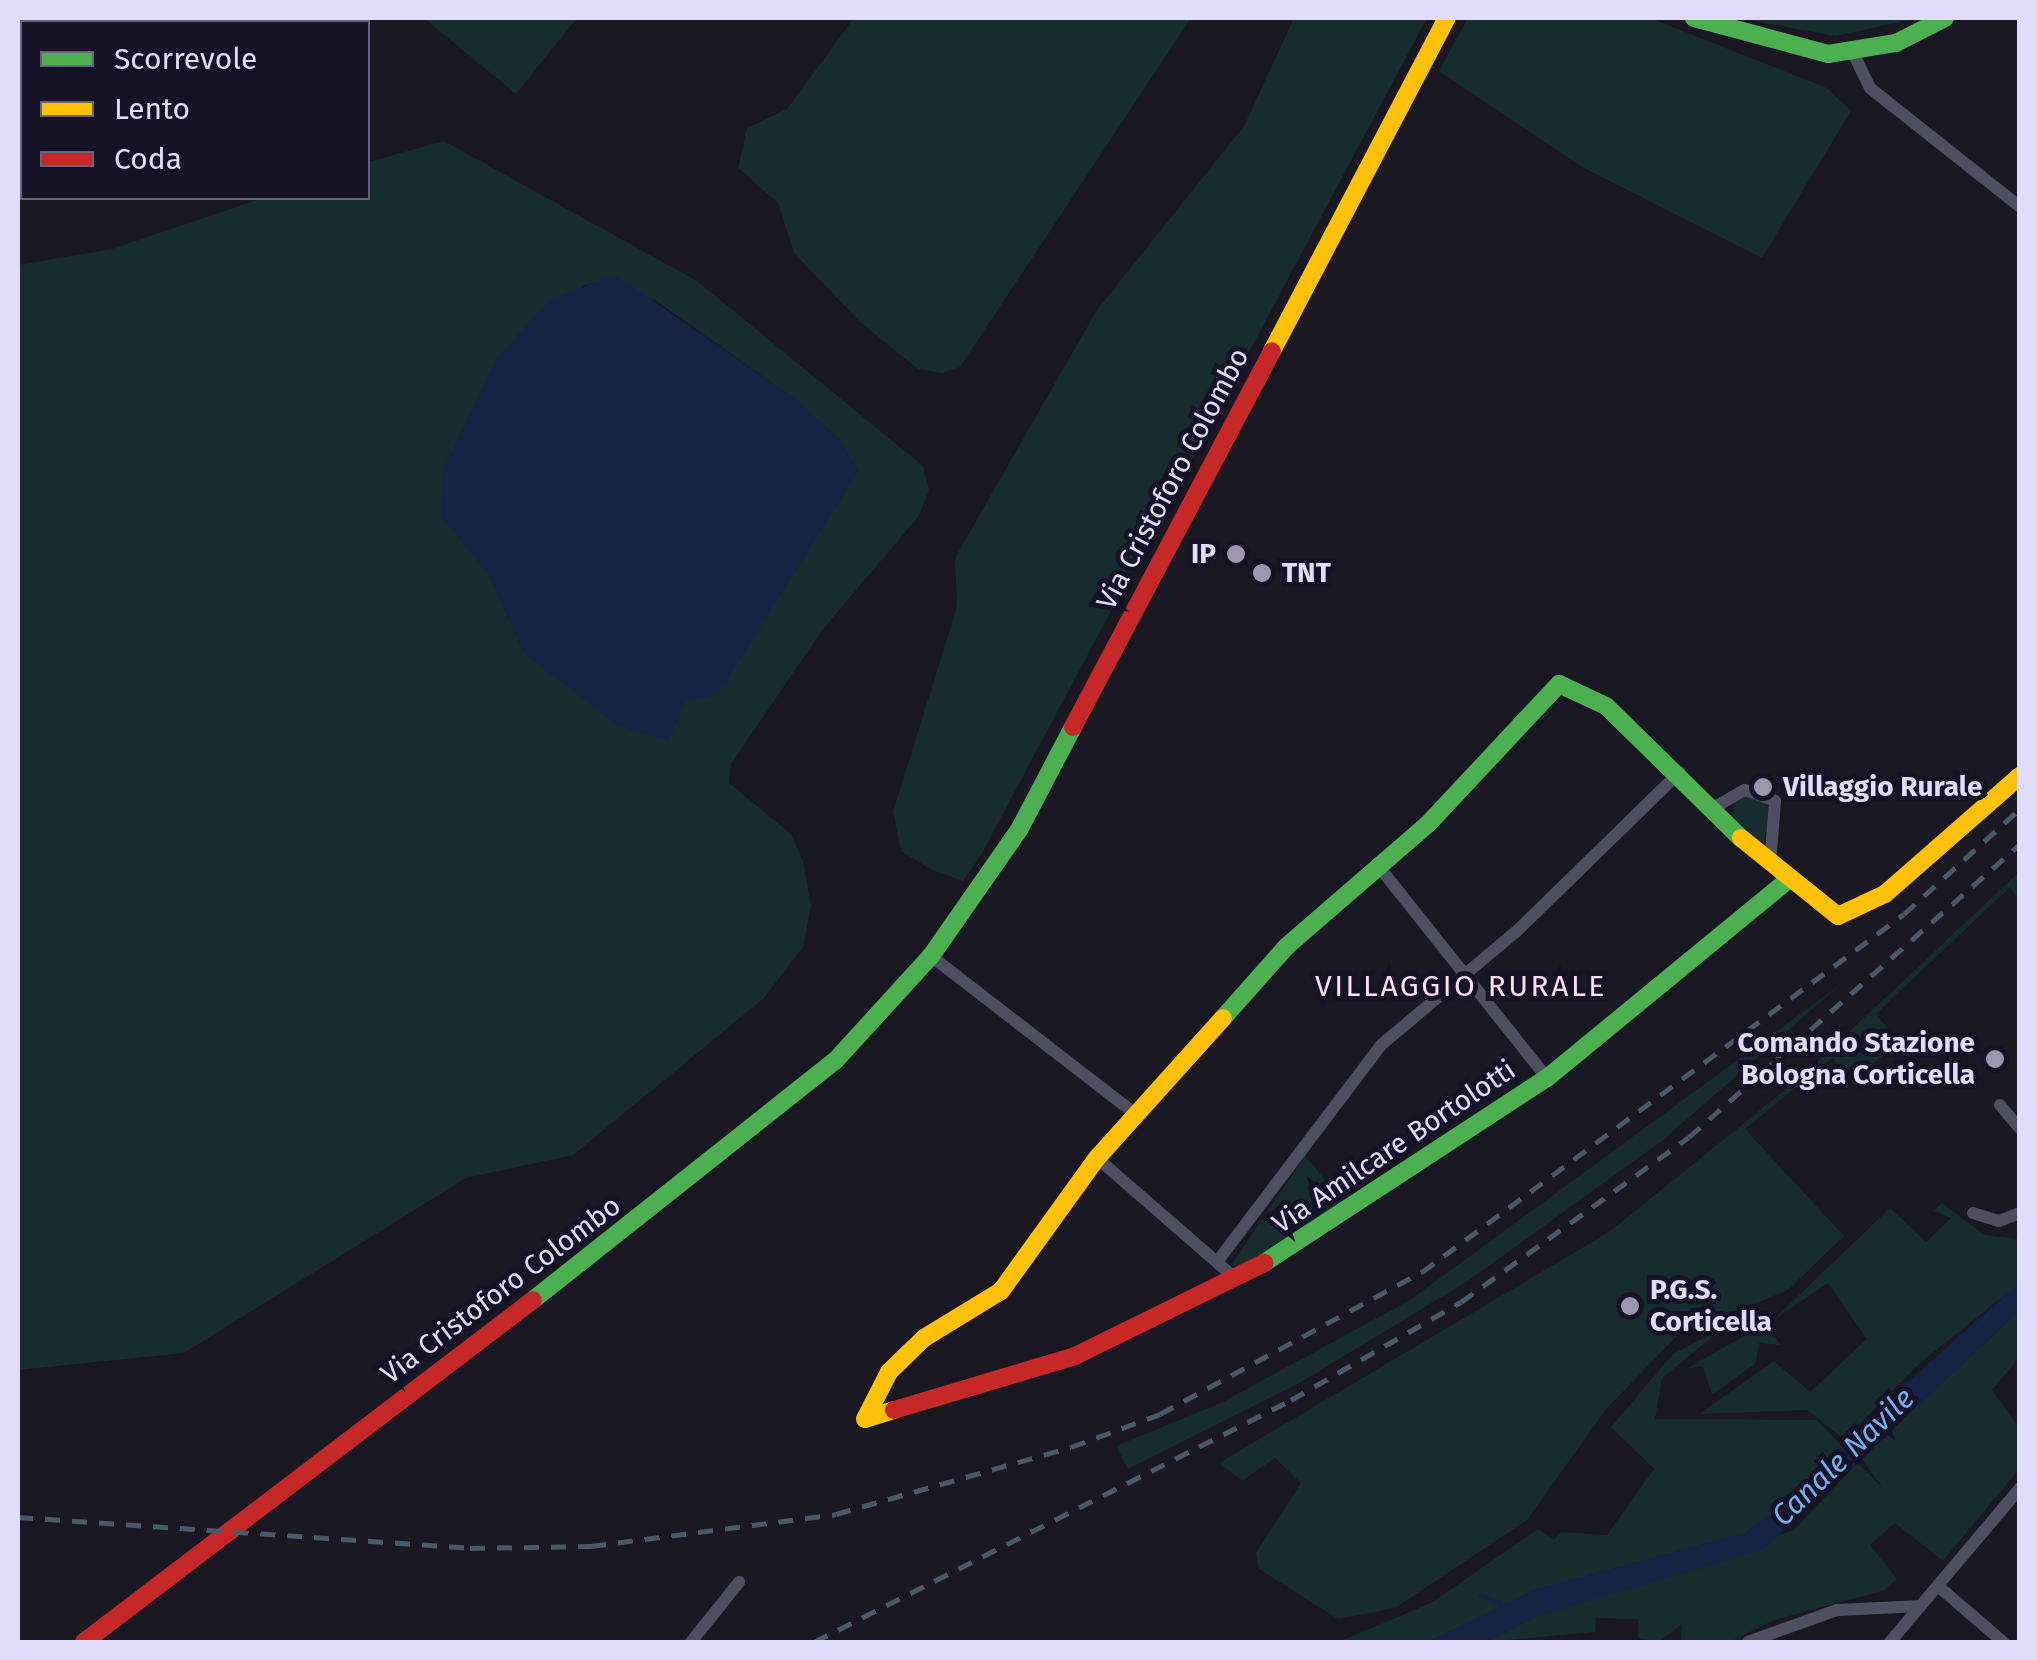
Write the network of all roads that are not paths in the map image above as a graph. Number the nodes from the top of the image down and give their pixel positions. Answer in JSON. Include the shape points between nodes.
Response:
{"nodes":[{"id":1,"x":1447,"y":18,"type":"edge"},
{"id":2,"x":1694,"y":18,"type":"edge"},
{"id":3,"x":1946,"y":18,"type":"edge"},
{"id":4,"x":1853,"y":53,"type":"junction"},
{"id":5,"x":2020,"y":208,"type":"edge"},
{"id":6,"x":1680,"y":772,"type":"junction"},
{"id":7,"x":2020,"y":776,"type":"edge"},
{"id":8,"x":1715,"y":808,"type":"junction"},
{"id":9,"x":1770,"y":864,"type":"junction"},
{"id":10,"x":1380,"y":868,"type":"junction"},
{"id":11,"x":1786,"y":882,"type":"junction"},
{"id":12,"x":931,"y":956,"type":"junction"},
{"id":13,"x":1464,"y":974,"type":"junction"},
{"id":14,"x":1547,"y":1078,"type":"junction"},
{"id":15,"x":2000,"y":1105,"type":"dead end"},
{"id":16,"x":1137,"y":1115,"type":"junction"},
{"id":17,"x":2020,"y":1129,"type":"edge"},
{"id":18,"x":1097,"y":1158,"type":"junction"},
{"id":19,"x":1973,"y":1213,"type":"dead end"},
{"id":20,"x":2020,"y":1214,"type":"edge"},
{"id":21,"x":1217,"y":1262,"type":"junction"},
{"id":22,"x":1236,"y":1279,"type":"junction"},
{"id":23,"x":2020,"y":1488,"type":"edge"},
{"id":24,"x":739,"y":1582,"type":"dead end"},
{"id":25,"x":1938,"y":1586,"type":"junction"},
{"id":26,"x":1921,"y":1606,"type":"junction"},
{"id":27,"x":84,"y":1642,"type":"edge"},
{"id":28,"x":692,"y":1642,"type":"edge"},
{"id":29,"x":1748,"y":1642,"type":"edge"},
{"id":30,"x":1890,"y":1642,"type":"edge"},
{"id":31,"x":2002,"y":1642,"type":"edge"}],
"edges":[{"from":1,"to":12,"type":"street","name":"Via Cristoforo Colombo","via":[[1020,830]]},
{"from":2,"to":4,"type":"street","via":[[1782,47]]},
{"from":3,"to":4,"type":"street"},
{"from":4,"to":5,"type":"street","via":[[1870,88]]},
{"from":6,"to":8,"type":"street"},
{"from":6,"to":10,"type":"street","via":[[1586,689],[1559,684]]},
{"from":6,"to":13,"type":"street"},
{"from":7,"to":11,"type":"street","via":[[1862,910],[1828,914]]},
{"from":8,"to":9,"type":"street"},
{"from":8,"to":9,"type":"street","via":[[1745,790],[1774,800]]},
{"from":9,"to":11,"type":"street"},
{"from":10,"to":13,"type":"street"},
{"from":10,"to":16,"type":"street","via":[[1287,946]]},
{"from":11,"to":14,"type":"street","name":"Via Amilcare Bortolotti"},
{"from":12,"to":16,"type":"street"},
{"from":12,"to":27,"type":"street","name":"Via Cristoforo Colombo","via":[[835,1061],[737,1144]]},
{"from":13,"to":14,"type":"street"},
{"from":13,"to":21,"type":"street","via":[[1381,1045]]},
{"from":14,"to":22,"type":"street","name":"Via Amilcare Bortolotti","via":[[1372,1201]]},
{"from":15,"to":17,"type":"street"},
{"from":16,"to":18,"type":"street"},
{"from":18,"to":21,"type":"street"},
{"from":18,"to":22,"type":"street","name":"Via Amilcare Bortolotti","via":[[1001,1291],[924,1338],[889,1372],[863,1413],[874,1421],[1075,1356]]},
{"from":19,"to":20,"type":"street","via":[[1999,1220]]},
{"from":21,"to":22,"type":"street"},
{"from":23,"to":25,"type":"street"},
{"from":24,"to":28,"type":"street"},
{"from":25,"to":26,"type":"street"},
{"from":25,"to":31,"type":"street"},
{"from":26,"to":29,"type":"street","via":[[1837,1610]]},
{"from":26,"to":30,"type":"street"}]}
